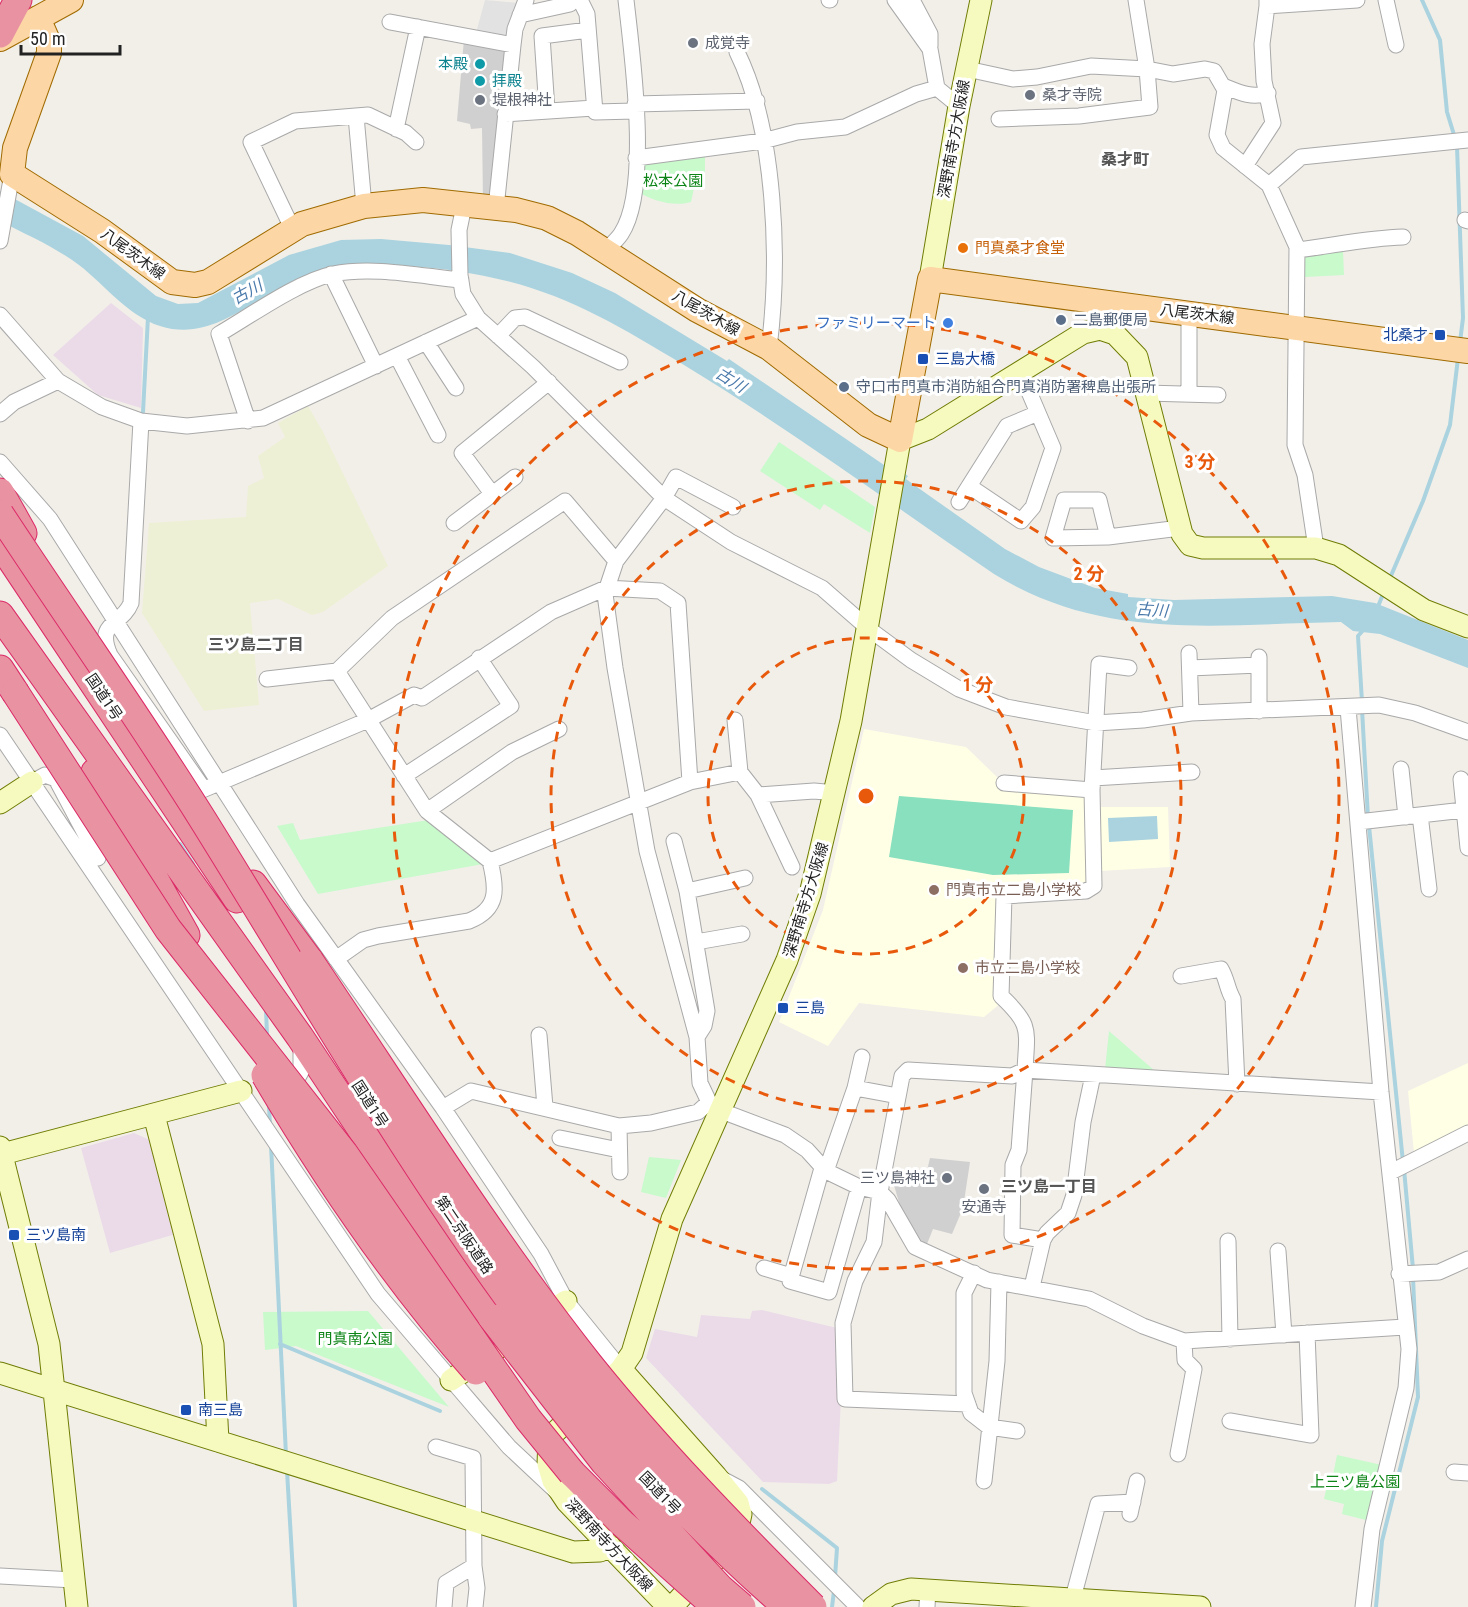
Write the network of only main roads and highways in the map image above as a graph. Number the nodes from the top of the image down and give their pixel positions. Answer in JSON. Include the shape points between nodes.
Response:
{"nodes":[{"id":1,"x":6,"y":0,"type":"edge"},
{"id":2,"x":18,"y":0,"type":"edge"},
{"id":3,"x":71,"y":0,"type":"edge"},
{"id":4,"x":0,"y":3,"type":"edge"},
{"id":5,"x":39,"y":18,"type":"junction"},
{"id":6,"x":0,"y":37,"type":"edge"},
{"id":7,"x":1461,"y":350,"type":"edge"},
{"id":8,"x":0,"y":492,"type":"edge"},
{"id":9,"x":0,"y":514,"type":"edge"},
{"id":10,"x":0,"y":543,"type":"edge"},
{"id":11,"x":0,"y":615,"type":"edge"},
{"id":12,"x":0,"y":669,"type":"edge"},
{"id":13,"x":106,"y":674,"type":"junction"},
{"id":14,"x":64,"y":703,"type":"junction"},
{"id":15,"x":164,"y":788,"type":"junction"},
{"id":16,"x":500,"y":1313,"type":"junction"},
{"id":17,"x":572,"y":1473,"type":"junction"},
{"id":18,"x":716,"y":1607,"type":"edge"},
{"id":19,"x":742,"y":1607,"type":"edge"},
{"id":20,"x":787,"y":1607,"type":"edge"},
{"id":21,"x":806,"y":1607,"type":"edge"},
{"id":22,"x":813,"y":1607,"type":"edge"}],
"edges":[{"from":1,"to":4,"type":"main road"},
{"from":2,"to":6,"type":"highway"},
{"from":3,"to":5,"type":"main road"},
{"from":5,"to":6,"type":"main road"},
{"from":5,"to":7,"type":"main road","name":"八尾茨木線","via":[[49,53],[15,148],[12,177],[102,231],[172,282],[208,282],[302,224],[364,206],[423,200],[547,218],[698,310],[769,348],[898,451],[930,279]]},
{"from":8,"to":13,"type":"highway","bridge":true},
{"from":9,"to":13,"type":"highway","bridge":true},
{"from":10,"to":15,"type":"highway","name":"国道1号"},
{"from":11,"to":14,"type":"highway","name":"国道1号"},
{"from":12,"to":17,"type":"highway","bridge":true,"via":[[168,929],[350,1161],[492,1369]]},
{"from":13,"to":20,"type":"highway","name":"第二京阪道路","bridge":true,"via":[[201,798],[370,1094],[489,1273],[561,1371],[626,1448],[694,1521]]},
{"from":14,"to":16,"type":"highway","name":"国道1号","via":[[300,1037],[416,1212]]},
{"from":14,"to":17,"type":"highway","bridge":true,"via":[[89,760],[174,916],[293,1122],[367,1235],[445,1336]]},
{"from":15,"to":16,"type":"highway","name":"国道1号","via":[[433,1202]]},
{"from":15,"to":22,"type":"highway","bridge":true,"via":[[323,960],[518,1269],[589,1364],[730,1524]]},
{"from":16,"to":19,"type":"highway","name":"国道1号","bridge":true,"via":[[604,1462]]},
{"from":16,"to":21,"type":"highway","name":"国道1号","bridge":true,"via":[[620,1452],[679,1511],[766,1584]]},
{"from":17,"to":18,"type":"highway","bridge":true}]}
